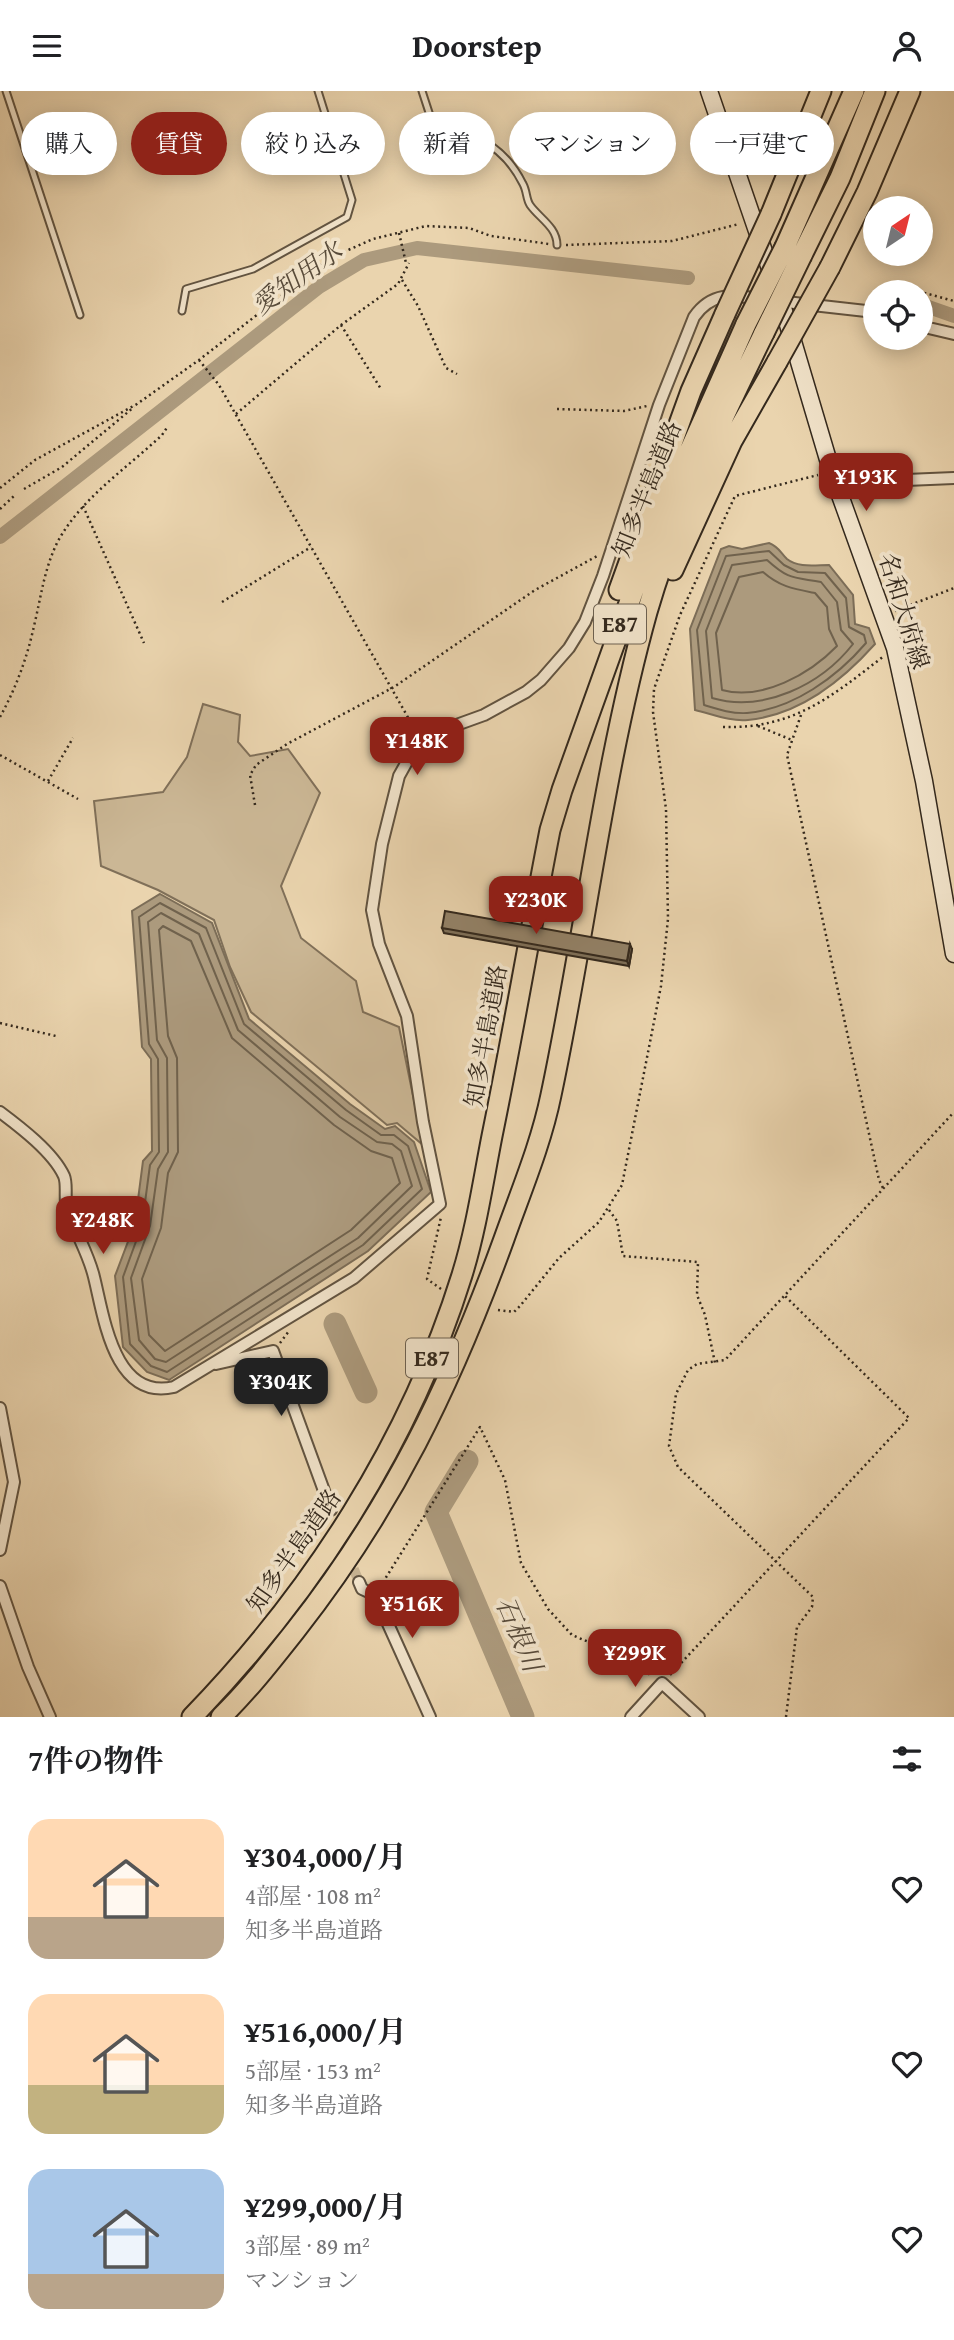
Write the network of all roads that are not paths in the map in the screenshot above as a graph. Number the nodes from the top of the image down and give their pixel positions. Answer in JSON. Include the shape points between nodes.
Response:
{"nodes":[{"id":1,"x":6,"y":91,"type":"edge"},
{"id":2,"x":318,"y":91,"type":"edge"},
{"id":3,"x":422,"y":91,"type":"edge"},
{"id":4,"x":709,"y":91,"type":"edge"},
{"id":5,"x":821,"y":91,"type":"edge"},
{"id":6,"x":854,"y":91,"type":"edge"},
{"id":7,"x":875,"y":91,"type":"edge"},
{"id":8,"x":910,"y":91,"type":"edge"},
{"id":9,"x":761,"y":217,"type":"junction"},
{"id":10,"x":557,"y":245,"type":"road end"},
{"id":11,"x":794,"y":251,"type":"junction"},
{"id":12,"x":781,"y":301,"type":"junction"},
{"id":13,"x":182,"y":311,"type":"dead end"},
{"id":14,"x":863,"y":311,"type":"edge"},
{"id":15,"x":80,"y":315,"type":"dead end"},
{"id":16,"x":755,"y":329,"type":"junction"},
{"id":17,"x":933,"y":329,"type":"edge"},
{"id":18,"x":954,"y":334,"type":"edge"},
{"id":19,"x":834,"y":478,"type":"junction"},
{"id":20,"x":954,"y":478,"type":"edge"},
{"id":21,"x":638,"y":646,"type":"junction"},
{"id":22,"x":606,"y":660,"type":"junction"},
{"id":23,"x":954,"y":954,"type":"edge"},
{"id":24,"x":0,"y":1112,"type":"edge"},
{"id":25,"x":214,"y":1363,"type":"junction"},
{"id":26,"x":0,"y":1408,"type":"edge"},
{"id":27,"x":331,"y":1510,"type":"dead end"},
{"id":28,"x":0,"y":1550,"type":"edge"},
{"id":29,"x":359,"y":1582,"type":"tunnel mouth"},
{"id":30,"x":0,"y":1586,"type":"edge"},
{"id":31,"x":50,"y":1717,"type":"edge"},
{"id":32,"x":192,"y":1717,"type":"edge"},
{"id":33,"x":221,"y":1717,"type":"edge"},
{"id":34,"x":430,"y":1717,"type":"edge"},
{"id":35,"x":631,"y":1717,"type":"edge"},
{"id":36,"x":699,"y":1717,"type":"edge"}],
"edges":[{"from":1,"to":15,"type":"lane"},
{"from":2,"to":13,"type":"lane","via":[[352,200],[348,217],[253,269],[186,289]]},
{"from":3,"to":10,"type":"lane","via":[[435,131],[475,135],[508,163],[523,184],[529,204],[554,232]]},
{"from":4,"to":9,"type":"main road","name":"名和大府線"},
{"from":5,"to":9,"type":"highway"},
{"from":6,"to":11,"type":"highway","name":"知多半島道路","number":"E87"},
{"from":7,"to":11,"type":"highway","name":"知多半島道路","number":"E87","via":[[840,178]]},
{"from":8,"to":21,"type":"highway","bridge":true,"via":[[867,193],[732,442]]},
{"from":9,"to":12,"type":"main road","name":"名和大府線"},
{"from":9,"to":22,"type":"highway","bridge":true,"via":[[619,589]]},
{"from":11,"to":16,"type":"highway","name":"知多半島道路","number":"E87","bridge":true},
{"from":12,"to":14,"type":"street"},
{"from":12,"to":19,"type":"main road","name":"名和大府線"},
{"from":12,"to":25,"type":"street","via":[[730,295],[715,297],[702,306],[659,405],[584,622],[569,648],[541,680],[506,705],[438,732],[423,743],[399,776],[372,910],[379,944],[407,1016],[422,1122],[440,1204],[354,1278]]},
{"from":16,"to":21,"type":"highway","name":"知多半島道路","number":"E87","via":[[678,523]]},
{"from":16,"to":22,"type":"highway","name":"知多半島道路","number":"E87","via":[[674,483]]},
{"from":17,"to":18,"type":"street"},
{"from":19,"to":20,"type":"street"},
{"from":19,"to":23,"type":"main road","name":"名和大府線","via":[[895,648]]},
{"from":21,"to":33,"type":"highway","name":"知多半島道路","number":"E87","via":[[551,1099],[472,1324],[437,1406],[382,1508],[327,1590]]},
{"from":22,"to":32,"type":"highway","name":"知多半島道路","number":"E87","via":[[550,830],[471,1243],[433,1356],[390,1448],[316,1569],[266,1635]]},
{"from":24,"to":25,"type":"street","via":[[32,1137],[64,1176],[66,1202],[94,1276],[103,1325],[118,1359],[149,1388],[162,1390]]},
{"from":25,"to":27,"type":"street","via":[[274,1351]]},
{"from":26,"to":28,"type":"street","via":[[14,1482]]},
{"from":29,"to":34,"type":"street","via":[[362,1589],[375,1595]]},
{"from":30,"to":31,"type":"street"},
{"from":35,"to":36,"type":"street","via":[[662,1683]]}]}
